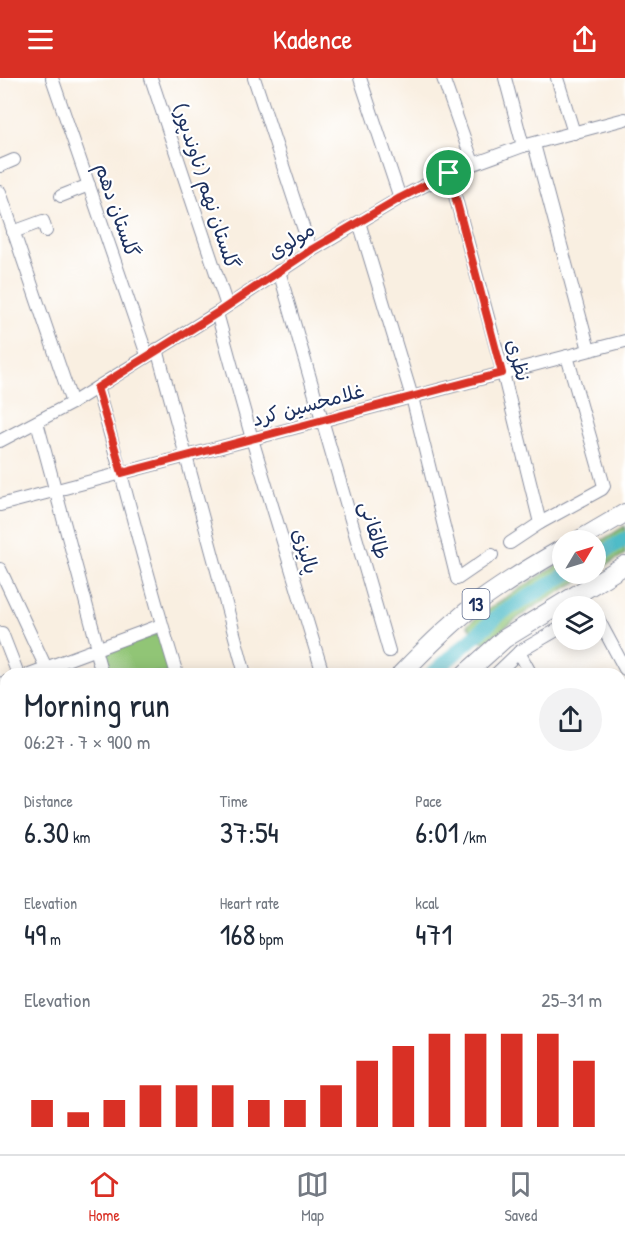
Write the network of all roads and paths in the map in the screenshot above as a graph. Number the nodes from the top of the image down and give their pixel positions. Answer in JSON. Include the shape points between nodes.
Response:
{"nodes":[{"id":1,"x":52,"y":78,"type":"edge"},
{"id":2,"x":151,"y":78,"type":"edge"},
{"id":3,"x":254,"y":78,"type":"edge"},
{"id":4,"x":360,"y":78,"type":"edge"},
{"id":5,"x":443,"y":78,"type":"edge"},
{"id":6,"x":505,"y":78,"type":"edge"},
{"id":7,"x":557,"y":78,"type":"edge"},
{"id":8,"x":625,"y":119,"type":"edge"},
{"id":9,"x":574,"y":133,"type":"junction"},
{"id":10,"x":529,"y":145,"type":"junction"},
{"id":11,"x":14,"y":160,"type":"dead end"},
{"id":12,"x":473,"y":163,"type":"junction"},
{"id":13,"x":0,"y":166,"type":"edge"},
{"id":14,"x":449,"y":173,"type":"junction"},
{"id":15,"x":89,"y":184,"type":"junction"},
{"id":16,"x":0,"y":192,"type":"edge"},
{"id":17,"x":61,"y":196,"type":"dead end"},
{"id":18,"x":400,"y":198,"type":"junction"},
{"id":19,"x":359,"y":222,"type":"junction"},
{"id":20,"x":46,"y":231,"type":"dead end"},
{"id":21,"x":13,"y":232,"type":"junction"},
{"id":22,"x":311,"y":250,"type":"junction"},
{"id":23,"x":279,"y":271,"type":"junction"},
{"id":24,"x":222,"y":310,"type":"junction"},
{"id":25,"x":625,"y":341,"type":"edge"},
{"id":26,"x":588,"y":350,"type":"junction"},
{"id":27,"x":152,"y":352,"type":"junction"},
{"id":28,"x":567,"y":356,"type":"junction"},
{"id":29,"x":502,"y":373,"type":"junction"},
{"id":30,"x":97,"y":388,"type":"junction"},
{"id":31,"x":412,"y":397,"type":"junction"},
{"id":32,"x":72,"y":403,"type":"junction"},
{"id":33,"x":322,"y":420,"type":"junction"},
{"id":34,"x":37,"y":422,"type":"junction"},
{"id":35,"x":252,"y":439,"type":"junction"},
{"id":36,"x":0,"y":441,"type":"edge"},
{"id":37,"x":187,"y":456,"type":"junction"},
{"id":38,"x":122,"y":473,"type":"junction"},
{"id":39,"x":55,"y":490,"type":"junction"},
{"id":40,"x":0,"y":505,"type":"edge"},
{"id":41,"x":625,"y":513,"type":"edge"},
{"id":42,"x":540,"y":524,"type":"junction"},
{"id":43,"x":596,"y":530,"type":"edge"},
{"id":44,"x":510,"y":543,"type":"dead end"},
{"id":45,"x":492,"y":555,"type":"dead end"},
{"id":46,"x":552,"y":555,"type":"edge"},
{"id":47,"x":625,"y":566,"type":"edge"},
{"id":48,"x":0,"y":569,"type":"edge"},
{"id":49,"x":161,"y":625,"type":"junction"},
{"id":50,"x":2,"y":633,"type":"dead end"},
{"id":51,"x":552,"y":633,"type":"edge"},
{"id":52,"x":606,"y":634,"type":"edge"},
{"id":53,"x":97,"y":649,"type":"junction"},
{"id":54,"x":389,"y":651,"type":"dead end"},
{"id":55,"x":519,"y":652,"type":"junction"},
{"id":56,"x":16,"y":668,"type":"edge"},
{"id":57,"x":46,"y":668,"type":"edge"},
{"id":58,"x":52,"y":668,"type":"edge"},
{"id":59,"x":101,"y":668,"type":"edge"},
{"id":60,"x":175,"y":668,"type":"edge"},
{"id":61,"x":243,"y":668,"type":"edge"},
{"id":62,"x":321,"y":668,"type":"edge"},
{"id":63,"x":407,"y":668,"type":"edge"},
{"id":64,"x":472,"y":668,"type":"edge"},
{"id":65,"x":502,"y":668,"type":"edge"},
{"id":66,"x":528,"y":668,"type":"edge"},
{"id":67,"x":624,"y":668,"type":"edge"}],
"edges":[{"from":1,"to":15,"type":"street","name":"گلستان دهم"},
{"from":2,"to":24,"type":"street","name":"گلستان نهم (ناوندپور)"},
{"from":3,"to":22,"type":"street"},
{"from":4,"to":18,"type":"street"},
{"from":5,"to":12,"type":"street"},
{"from":6,"to":10,"type":"street"},
{"from":7,"to":9,"type":"street"},
{"from":8,"to":9,"type":"street","name":"مولوی"},
{"from":9,"to":10,"type":"street","name":"مولوی"},
{"from":10,"to":12,"type":"street","name":"مولوی"},
{"from":10,"to":26,"type":"street"},
{"from":11,"to":13,"type":"street"},
{"from":12,"to":14,"type":"street","name":"مولوی"},
{"from":14,"to":18,"type":"street","name":"مولوی"},
{"from":14,"to":29,"type":"street","name":"نظری"},
{"from":15,"to":17,"type":"street"},
{"from":15,"to":27,"type":"street","name":"گلستان دهم"},
{"from":16,"to":21,"type":"street"},
{"from":18,"to":19,"type":"street","name":"مولوی"},
{"from":19,"to":22,"type":"street","name":"مولوی"},
{"from":19,"to":31,"type":"street"},
{"from":20,"to":21,"type":"street","via":[[43,221]]},
{"from":21,"to":32,"type":"street"},
{"from":22,"to":23,"type":"street","name":"مولوی"},
{"from":23,"to":24,"type":"street","name":"مولوی"},
{"from":23,"to":33,"type":"street","name":"طالقانی"},
{"from":24,"to":27,"type":"street","name":"مولوی"},
{"from":24,"to":35,"type":"street","name":"گلستان نهم (ناوندپور)"},
{"from":25,"to":26,"type":"street","name":"غلامحسین کرد"},
{"from":26,"to":28,"type":"street","name":"غلامحسین کرد"},
{"from":27,"to":30,"type":"street","name":"مولوی"},
{"from":27,"to":37,"type":"street","name":"گلستان دهم"},
{"from":28,"to":29,"type":"street","name":"غلامحسین کرد"},
{"from":28,"to":42,"type":"street","via":[[604,483],[602,489]]},
{"from":29,"to":31,"type":"street","name":"غلامحسین کرد"},
{"from":29,"to":42,"type":"street","name":"نظری"},
{"from":30,"to":32,"type":"street","name":"مولوی"},
{"from":30,"to":38,"type":"street"},
{"from":31,"to":33,"type":"street","name":"غلامحسین کرد"},
{"from":31,"to":45,"type":"street","via":[[457,579]]},
{"from":32,"to":34,"type":"street","name":"مولوی"},
{"from":33,"to":35,"type":"street","name":"غلامحسین کرد"},
{"from":33,"to":54,"type":"street","name":"طالقانی"},
{"from":34,"to":36,"type":"street","name":"مولوی"},
{"from":34,"to":39,"type":"street"},
{"from":35,"to":37,"type":"street","name":"غلامحسین کرد"},
{"from":35,"to":62,"type":"street","name":"پالیزی"},
{"from":37,"to":38,"type":"street","name":"غلامحسین کرد"},
{"from":37,"to":61,"type":"street","name":"گلستان دهم"},
{"from":38,"to":39,"type":"street","name":"غلامحسین کرد"},
{"from":38,"to":49,"type":"street"},
{"from":39,"to":40,"type":"street","name":"غلامحسین کرد"},
{"from":39,"to":53,"type":"street"},
{"from":41,"to":43,"type":"highway"},
{"from":42,"to":44,"type":"street"},
{"from":46,"to":63,"type":"highway","number":"13","via":[[480,601]]},
{"from":47,"to":64,"type":"highway","number":"13","via":[[504,639]]},
{"from":48,"to":57,"type":"street"},
{"from":49,"to":53,"type":"street"},
{"from":49,"to":60,"type":"street"},
{"from":50,"to":56,"type":"street"},
{"from":51,"to":55,"type":"street"},
{"from":52,"to":67,"type":"street"},
{"from":53,"to":58,"type":"street"},
{"from":53,"to":59,"type":"street"},
{"from":55,"to":65,"type":"street"},
{"from":55,"to":66,"type":"street"}]}
